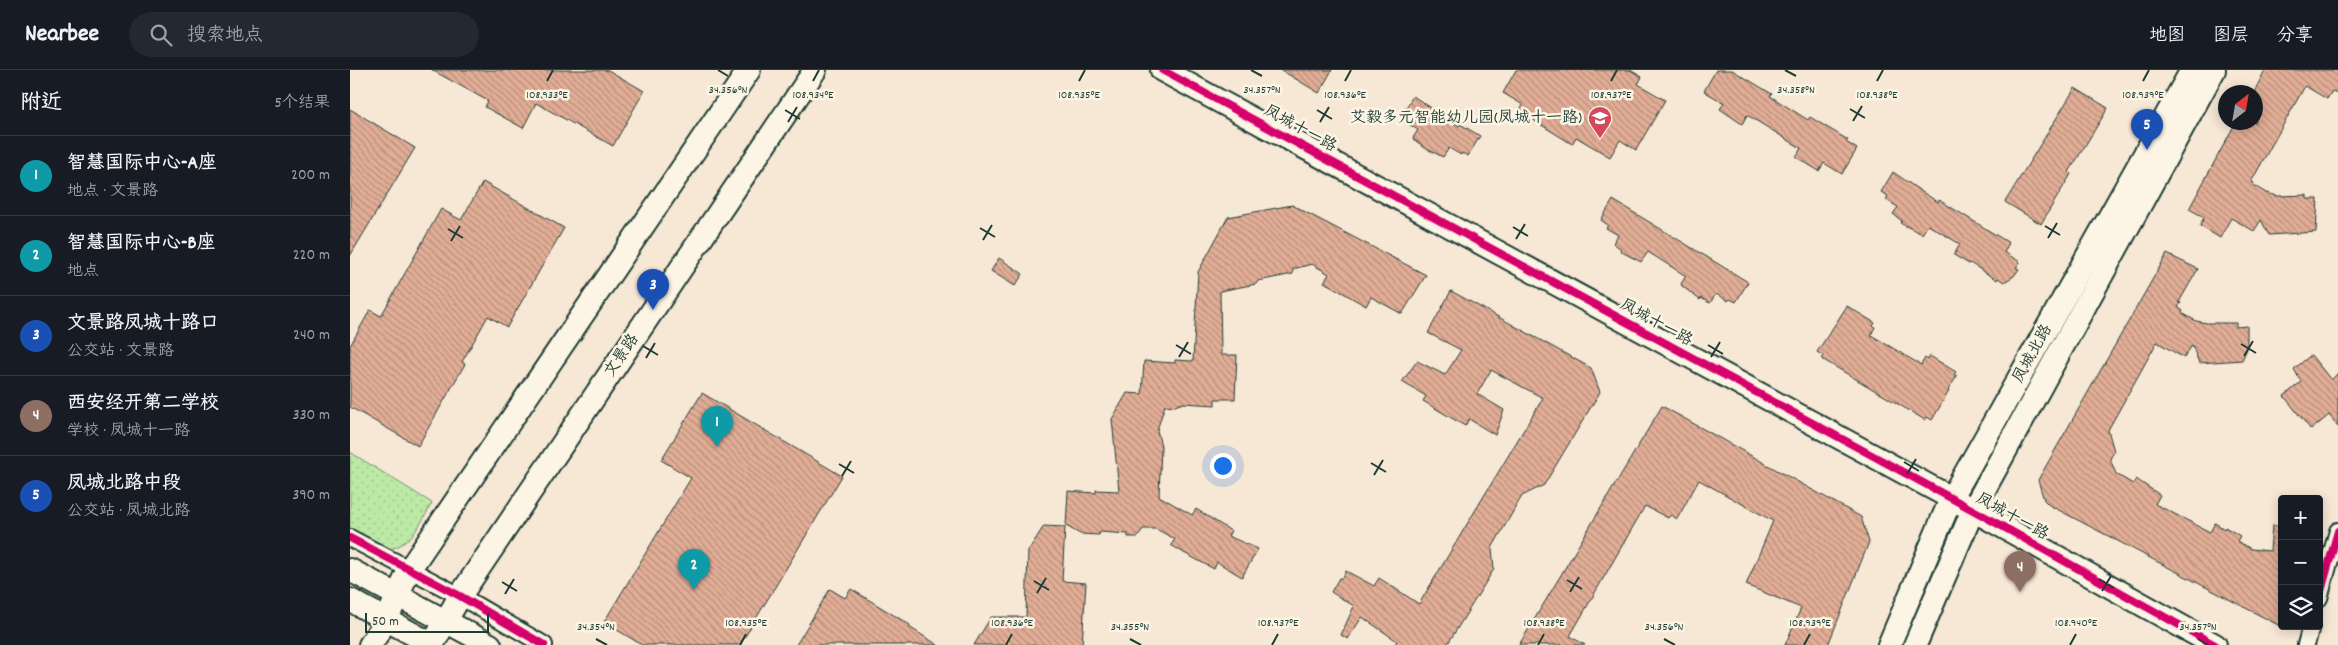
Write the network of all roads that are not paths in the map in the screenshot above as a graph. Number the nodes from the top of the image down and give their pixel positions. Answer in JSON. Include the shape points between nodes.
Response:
{"nodes":[{"id":1,"x":749,"y":70,"type":"edge"},
{"id":2,"x":815,"y":70,"type":"edge"},
{"id":3,"x":1162,"y":70,"type":"edge"},
{"id":4,"x":2192,"y":70,"type":"edge"},
{"id":5,"x":2214,"y":70,"type":"edge"},
{"id":6,"x":1951,"y":499,"type":"junction"},
{"id":7,"x":1972,"y":510,"type":"junction"},
{"id":8,"x":2338,"y":531,"type":"edge"},
{"id":9,"x":350,"y":538,"type":"edge"},
{"id":10,"x":350,"y":570,"type":"edge"},
{"id":11,"x":409,"y":570,"type":"junction"},
{"id":12,"x":2323,"y":585,"type":"edge"},
{"id":13,"x":460,"y":596,"type":"junction"},
{"id":14,"x":399,"y":597,"type":"junction"},
{"id":15,"x":350,"y":600,"type":"edge"},
{"id":16,"x":445,"y":620,"type":"junction"},
{"id":17,"x":386,"y":621,"type":"junction"},
{"id":18,"x":2310,"y":630,"type":"edge"},
{"id":19,"x":370,"y":645,"type":"edge"},
{"id":20,"x":433,"y":645,"type":"edge"},
{"id":21,"x":490,"y":645,"type":"edge"},
{"id":22,"x":544,"y":645,"type":"edge"},
{"id":23,"x":1889,"y":645,"type":"edge"},
{"id":24,"x":1915,"y":645,"type":"edge"},
{"id":25,"x":2215,"y":645,"type":"edge"},
{"id":26,"x":2306,"y":645,"type":"edge"}],
"edges":[{"from":1,"to":11,"type":"main road"},
{"from":2,"to":13,"type":"main road","name":"文景路"},
{"from":3,"to":6,"type":"main road","name":"凤城十一路"},
{"from":4,"to":6,"type":"main road","name":"凤城北路"},
{"from":5,"to":7,"type":"main road","name":"凤城北路"},
{"from":6,"to":7,"type":"main road","name":"凤城十一路"},
{"from":6,"to":23,"type":"main road","name":"凤城北路"},
{"from":7,"to":24,"type":"main road","name":"凤城北路"},
{"from":7,"to":25,"type":"main road","name":"凤城十一路"},
{"from":8,"to":12,"type":"street"},
{"from":9,"to":11,"type":"street"},
{"from":10,"to":14,"type":"main road"},
{"from":11,"to":13,"type":"street"},
{"from":11,"to":14,"type":"main road"},
{"from":13,"to":16,"type":"main road","name":"文景路"},
{"from":13,"to":22,"type":"street"},
{"from":14,"to":16,"type":"main road"},
{"from":14,"to":17,"type":"main road"},
{"from":15,"to":17,"type":"main road"},
{"from":16,"to":20,"type":"main road","name":"文景路"},
{"from":16,"to":21,"type":"main road"},
{"from":17,"to":19,"type":"main road"},
{"from":17,"to":20,"type":"main road"},
{"from":18,"to":26,"type":"street"}]}
